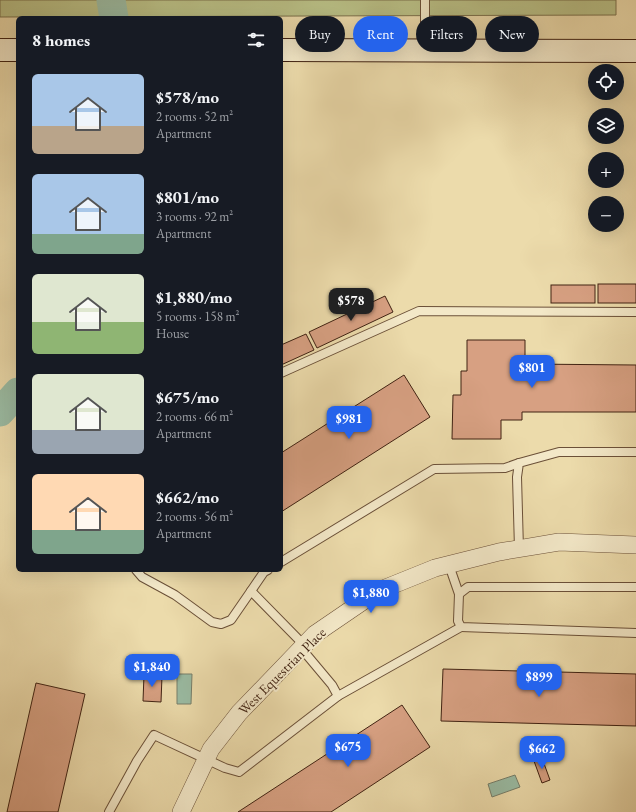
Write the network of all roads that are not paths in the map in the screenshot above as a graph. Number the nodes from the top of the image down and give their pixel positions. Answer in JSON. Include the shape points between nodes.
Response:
{"nodes":[{"id":1,"x":425,"y":0,"type":"edge"},
{"id":2,"x":425,"y":16,"type":"edge"},
{"id":3,"x":283,"y":50,"type":"edge"},
{"id":4,"x":416,"y":50,"type":"edge"},
{"id":5,"x":477,"y":50,"type":"edge"},
{"id":6,"x":636,"y":51,"type":"edge"},
{"id":7,"x":636,"y":312,"type":"edge"},
{"id":8,"x":283,"y":372,"type":"edge"},
{"id":9,"x":636,"y":452,"type":"edge"},
{"id":10,"x":518,"y":463,"type":"junction"},
{"id":11,"x":636,"y":545,"type":"edge"},
{"id":12,"x":519,"y":548,"type":"junction"},
{"id":13,"x":283,"y":561,"type":"edge"},
{"id":14,"x":449,"y":565,"type":"junction"},
{"id":15,"x":138,"y":572,"type":"edge"},
{"id":16,"x":264,"y":572,"type":"edge"},
{"id":17,"x":636,"y":587,"type":"edge"},
{"id":18,"x":251,"y":591,"type":"junction"},
{"id":19,"x":460,"y":594,"type":"junction"},
{"id":20,"x":461,"y":627,"type":"junction"},
{"id":21,"x":636,"y":633,"type":"edge"},
{"id":22,"x":303,"y":647,"type":"junction"},
{"id":23,"x":338,"y":696,"type":"junction"},
{"id":24,"x":206,"y":759,"type":"junction"},
{"id":25,"x":109,"y":812,"type":"edge"},
{"id":26,"x":181,"y":812,"type":"edge"}],
"edges":[{"from":1,"to":2,"type":"lane"},
{"from":3,"to":4,"type":"main road"},
{"from":5,"to":6,"type":"main road"},
{"from":7,"to":8,"type":"lane","via":[[419,311]]},
{"from":9,"to":10,"type":"lane","via":[[559,452]]},
{"from":10,"to":12,"type":"lane"},
{"from":10,"to":13,"type":"lane","via":[[506,468],[434,469]]},
{"from":11,"to":12,"type":"street","name":"West Equestrian Place","via":[[558,542]]},
{"from":12,"to":14,"type":"street","name":"West Equestrian Place"},
{"from":14,"to":19,"type":"lane"},
{"from":14,"to":22,"type":"street","name":"West Equestrian Place","via":[[378,591],[315,634]]},
{"from":15,"to":18,"type":"lane","via":[[212,622],[221,624],[232,620]]},
{"from":16,"to":18,"type":"lane"},
{"from":17,"to":19,"type":"lane","via":[[468,586]]},
{"from":18,"to":22,"type":"lane"},
{"from":19,"to":20,"type":"lane","via":[[458,621]]},
{"from":20,"to":21,"type":"lane"},
{"from":20,"to":23,"type":"lane"},
{"from":22,"to":23,"type":"lane","via":[[332,684]]},
{"from":22,"to":24,"type":"street","name":"West Equestrian Place","via":[[239,713]]},
{"from":23,"to":24,"type":"lane","via":[[239,772]]},
{"from":24,"to":25,"type":"lane","via":[[154,735],[137,760]]},
{"from":24,"to":26,"type":"street","name":"West Equestrian Place"}]}
